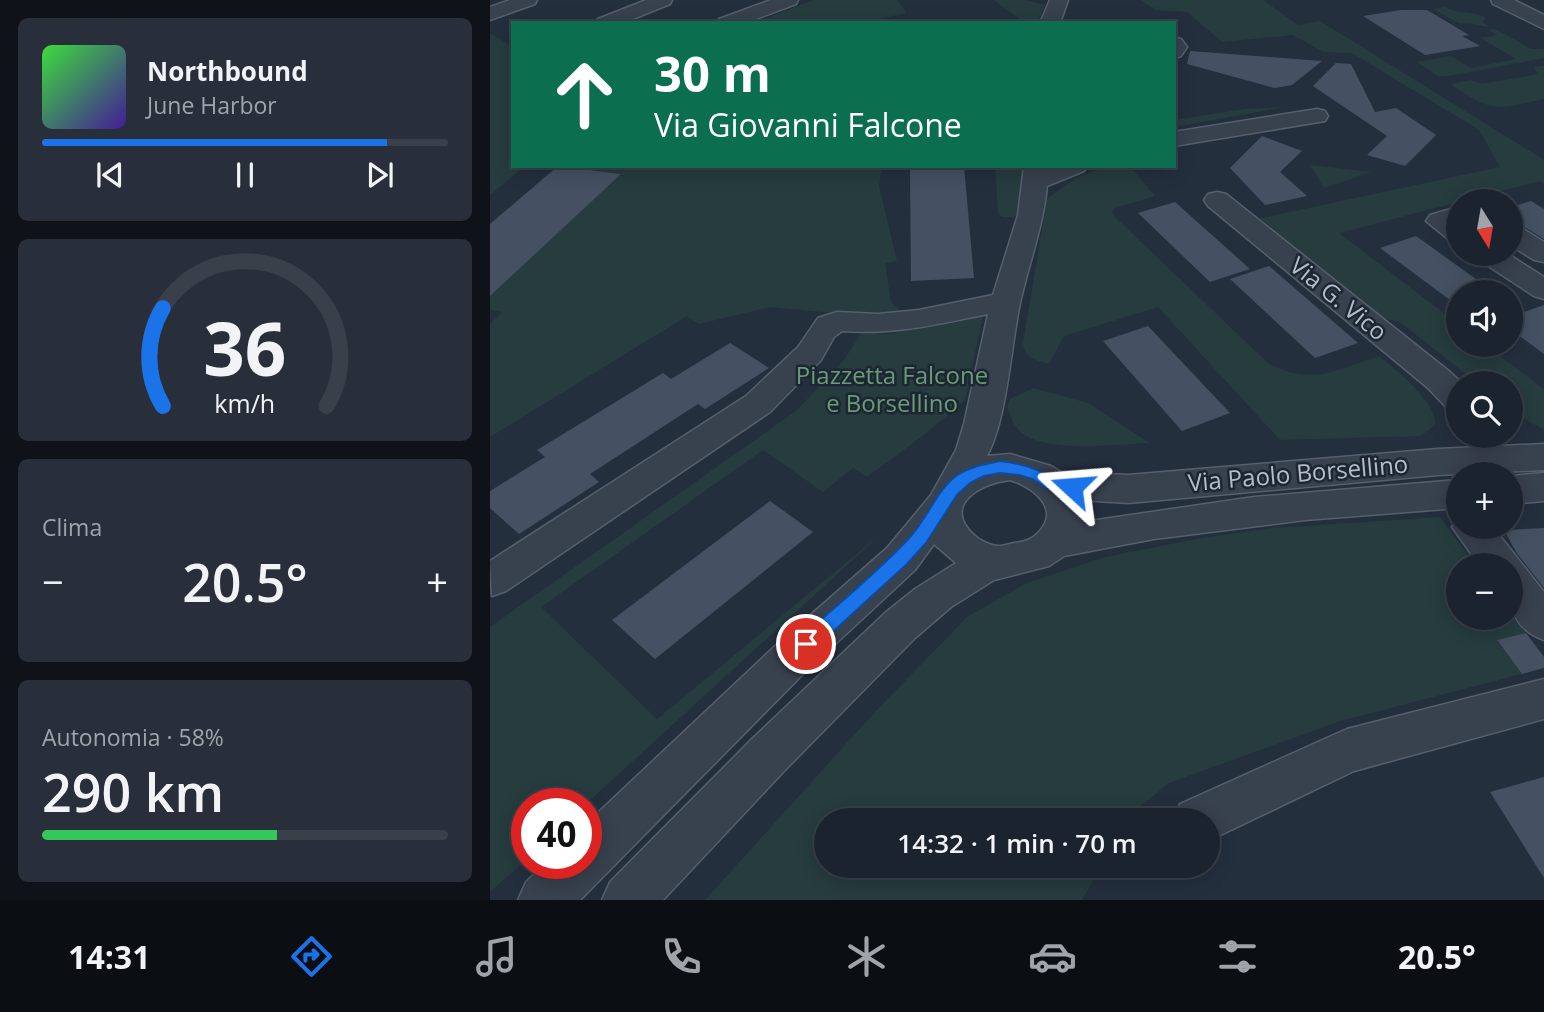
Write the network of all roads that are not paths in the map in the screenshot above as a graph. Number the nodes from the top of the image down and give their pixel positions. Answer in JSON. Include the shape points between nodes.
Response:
{"nodes":[{"id":1,"x":528,"y":0,"type":"edge"},
{"id":2,"x":663,"y":0,"type":"edge"},
{"id":3,"x":789,"y":0,"type":"edge"},
{"id":4,"x":1059,"y":0,"type":"edge"},
{"id":5,"x":1500,"y":0,"type":"edge"},
{"id":6,"x":1525,"y":0,"type":"edge"},
{"id":7,"x":1534,"y":0,"type":"edge"},
{"id":8,"x":1544,"y":10,"type":"edge"},
{"id":9,"x":490,"y":13,"type":"edge"},
{"id":10,"x":610,"y":21,"type":"edge"},
{"id":11,"x":731,"y":21,"type":"edge"},
{"id":12,"x":1051,"y":21,"type":"edge"},
{"id":13,"x":1544,"y":23,"type":"edge"},
{"id":14,"x":1317,"y":116,"type":"dead end"},
{"id":15,"x":1176,"y":139,"type":"edge"},
{"id":16,"x":1065,"y":168,"type":"edge"},
{"id":17,"x":1035,"y":174,"type":"edge"},
{"id":18,"x":1217,"y":200,"type":"dead end"},
{"id":19,"x":1523,"y":241,"type":"edge"},
{"id":20,"x":1544,"y":254,"type":"edge"},
{"id":21,"x":1507,"y":266,"type":"edge"},
{"id":22,"x":1544,"y":290,"type":"edge"},
{"id":23,"x":1006,"y":301,"type":"junction"},
{"id":24,"x":1446,"y":387,"type":"edge"},
{"id":25,"x":981,"y":424,"type":"junction"},
{"id":26,"x":1514,"y":460,"type":"edge"},
{"id":27,"x":1020,"y":469,"type":"junction"},
{"id":28,"x":1053,"y":485,"type":"junction"},
{"id":29,"x":1544,"y":487,"type":"edge"},
{"id":30,"x":947,"y":498,"type":"junction"},
{"id":31,"x":1446,"y":500,"type":"edge"},
{"id":32,"x":1480,"y":539,"type":"edge"},
{"id":33,"x":1054,"y":543,"type":"junction"},
{"id":34,"x":1492,"y":553,"type":"edge"},
{"id":35,"x":998,"y":562,"type":"junction"},
{"id":36,"x":492,"y":580,"type":"dead end"},
{"id":37,"x":1523,"y":595,"type":"edge"},
{"id":38,"x":1544,"y":623,"type":"edge"},
{"id":39,"x":1544,"y":699,"type":"edge"},
{"id":40,"x":1220,"y":810,"type":"edge"},
{"id":41,"x":602,"y":842,"type":"edge"},
{"id":42,"x":566,"y":879,"type":"edge"},
{"id":43,"x":544,"y":900,"type":"edge"},
{"id":44,"x":628,"y":900,"type":"edge"}],
"edges":[{"from":1,"to":9,"type":"street"},
{"from":2,"to":10,"type":"street"},
{"from":3,"to":11,"type":"street"},
{"from":4,"to":12,"type":"street"},
{"from":5,"to":13,"type":"street"},
{"from":6,"to":7,"type":"street"},
{"from":6,"to":8,"type":"street"},
{"from":14,"to":15,"type":"street"},
{"from":16,"to":17,"type":"street"},
{"from":17,"to":23,"type":"street","via":[[1031,215]]},
{"from":18,"to":24,"type":"street","name":"Via G. Vico"},
{"from":19,"to":20,"type":"street"},
{"from":21,"to":22,"type":"street"},
{"from":23,"to":25,"type":"street"},
{"from":23,"to":36,"type":"street","via":[[862,323],[837,321],[758,404]]},
{"from":25,"to":27,"type":"street"},
{"from":25,"to":30,"type":"street","via":[[973,450]]},
{"from":26,"to":28,"type":"street","name":"Via Paolo Borsellino","via":[[1438,462],[1128,489]]},
{"from":26,"to":29,"type":"street","name":"Via Paolo Borsellino"},
{"from":27,"to":28,"type":"street"},
{"from":27,"to":30,"type":"street","via":[[981,471],[964,479]]},
{"from":28,"to":33,"type":"street","via":[[1066,513]]},
{"from":30,"to":35,"type":"street","via":[[942,521],[948,536],[977,558]]},
{"from":30,"to":41,"type":"street","via":[[901,559],[788,661]]},
{"from":31,"to":33,"type":"street","name":"Via Paolo Borsellino","via":[[1216,515]]},
{"from":32,"to":34,"type":"street"},
{"from":33,"to":35,"type":"street","via":[[1019,561]]},
{"from":35,"to":44,"type":"street","via":[[928,601],[814,708]]},
{"from":37,"to":38,"type":"street"},
{"from":39,"to":40,"type":"street","via":[[1347,751]]},
{"from":42,"to":43,"type":"street"}]}
